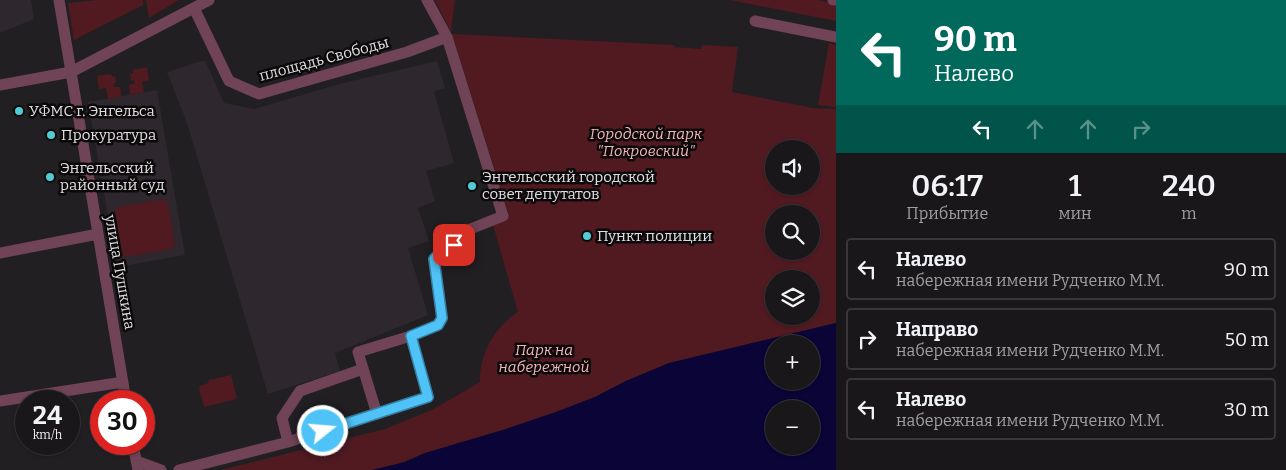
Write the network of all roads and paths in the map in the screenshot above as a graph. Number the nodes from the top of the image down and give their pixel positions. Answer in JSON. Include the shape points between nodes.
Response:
{"nodes":[{"id":1,"x":59,"y":0,"type":"edge"},
{"id":2,"x":210,"y":0,"type":"edge"},
{"id":3,"x":427,"y":0,"type":"edge"},
{"id":4,"x":194,"y":8,"type":"junction"},
{"id":5,"x":755,"y":21,"type":"dead end"},
{"id":6,"x":447,"y":37,"type":"junction"},
{"id":7,"x":836,"y":37,"type":"edge"},
{"id":8,"x":71,"y":72,"type":"junction"},
{"id":9,"x":0,"y":85,"type":"edge"},
{"id":10,"x":98,"y":234,"type":"junction"},
{"id":11,"x":0,"y":252,"type":"edge"},
{"id":12,"x":411,"y":336,"type":"junction"},
{"id":13,"x":362,"y":369,"type":"junction"},
{"id":14,"x":123,"y":382,"type":"junction"},
{"id":15,"x":124,"y":390,"type":"edge"},
{"id":16,"x":0,"y":401,"type":"edge"},
{"id":17,"x":377,"y":414,"type":"junction"},
{"id":18,"x":288,"y":442,"type":"junction"},
{"id":19,"x":137,"y":465,"type":"edge"},
{"id":20,"x":161,"y":470,"type":"edge"},
{"id":21,"x":179,"y":470,"type":"edge"}],
"edges":[{"from":1,"to":8,"type":"street","name":"улица Пушкина"},
{"from":2,"to":4,"type":"street"},
{"from":3,"to":6,"type":"street"},
{"from":4,"to":6,"type":"street","name":"площадь Свободы","via":[[229,81],[259,94],[407,52]]},
{"from":4,"to":8,"type":"street"},
{"from":5,"to":7,"type":"street"},
{"from":6,"to":12,"type":"street","via":[[503,216],[453,236],[454,245],[437,254],[434,259],[442,318],[438,325]]},
{"from":8,"to":9,"type":"street"},
{"from":8,"to":10,"type":"street","name":"улица Пушкина"},
{"from":10,"to":11,"type":"street"},
{"from":10,"to":14,"type":"street","name":"улица Пушкина"},
{"from":12,"to":13,"type":"street","via":[[358,352]]},
{"from":12,"to":17,"type":"street","via":[[428,397]]},
{"from":13,"to":17,"type":"street"},
{"from":13,"to":18,"type":"street","via":[[300,391],[282,418]]},
{"from":14,"to":15,"type":"street","name":"улица Пушкина"},
{"from":14,"to":16,"type":"street"},
{"from":17,"to":18,"type":"street"},
{"from":18,"to":21,"type":"street"},
{"from":19,"to":20,"type":"street"}]}
